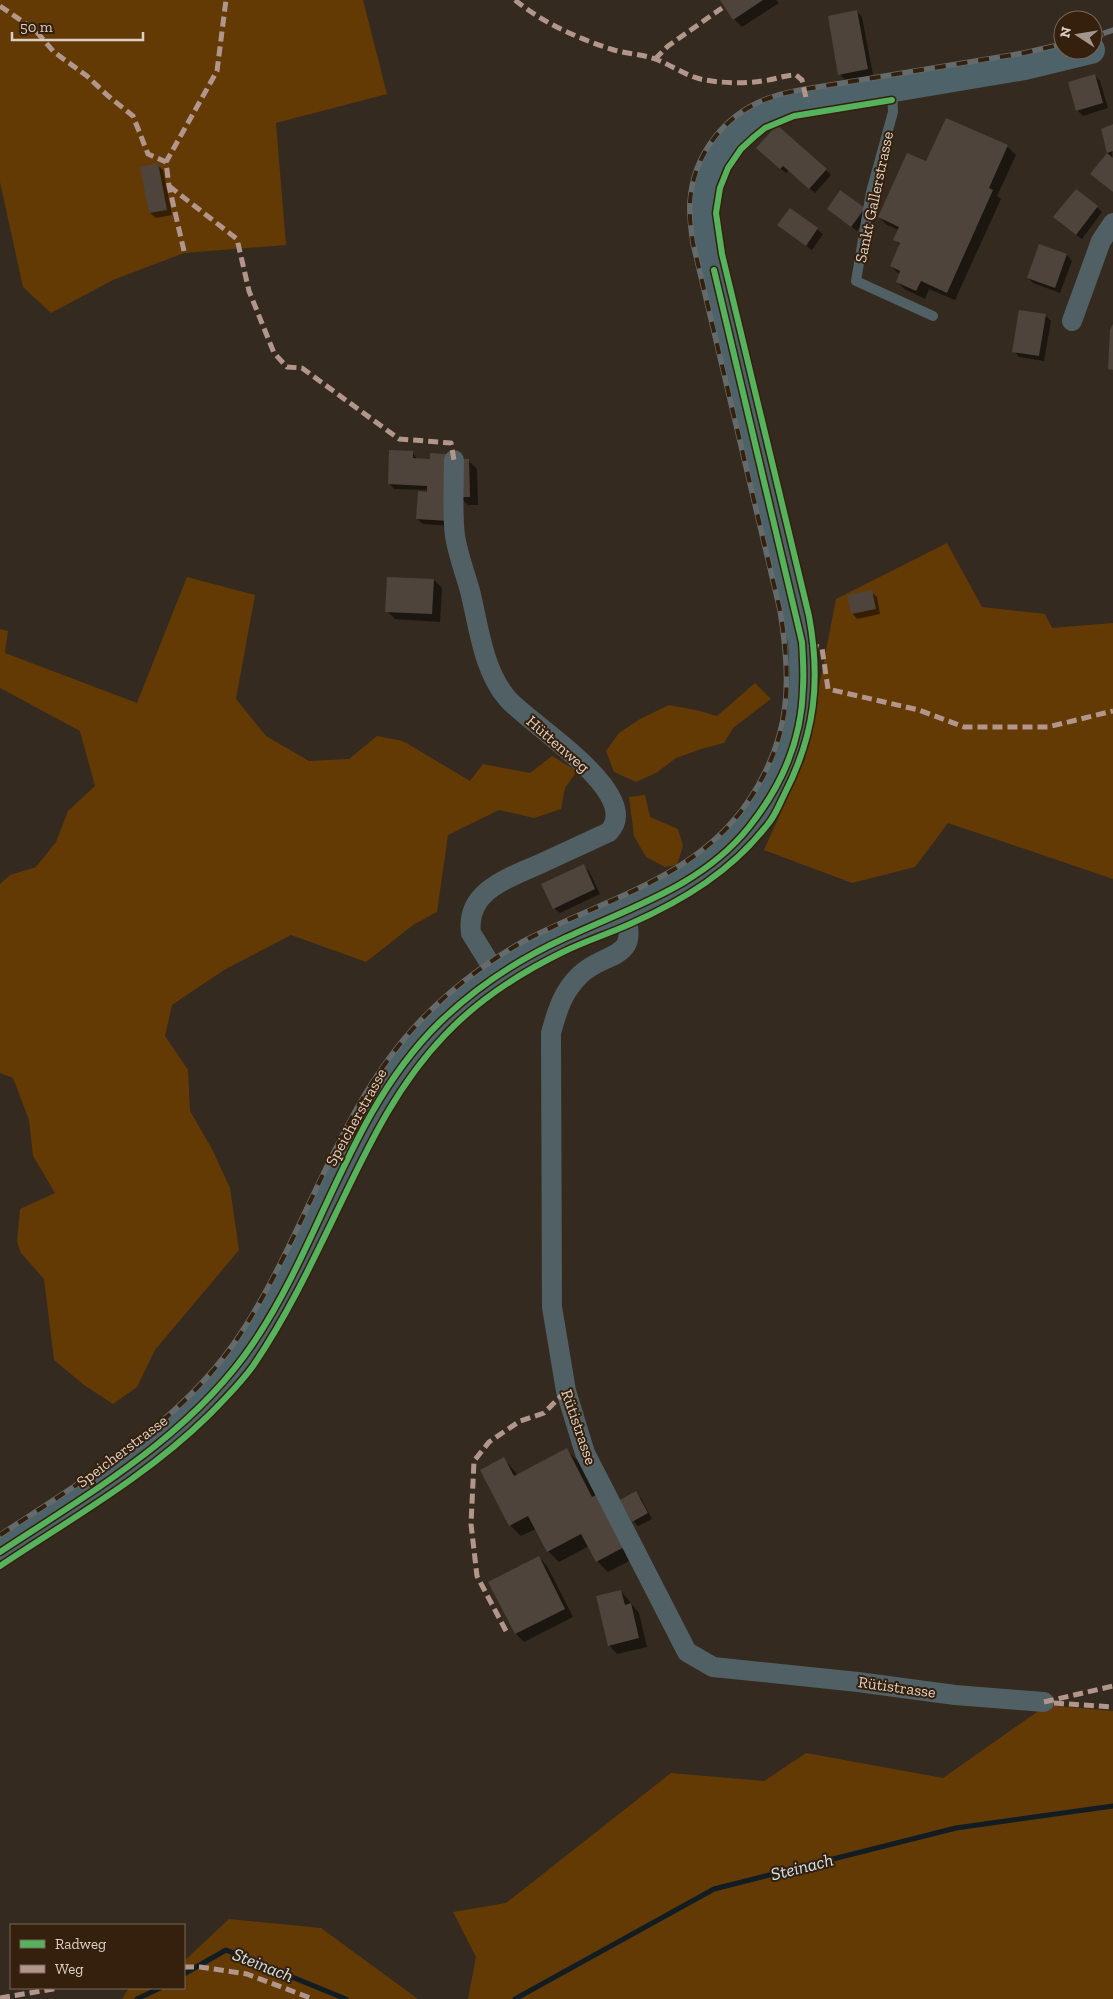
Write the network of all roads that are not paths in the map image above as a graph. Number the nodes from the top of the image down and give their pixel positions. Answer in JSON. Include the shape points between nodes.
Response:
{"nodes":[{"id":1,"x":1053,"y":59,"type":"edge"},
{"id":2,"x":892,"y":88,"type":"junction"},
{"id":3,"x":1113,"y":223,"type":"edge"},
{"id":4,"x":933,"y":316,"type":"dead end"},
{"id":5,"x":1072,"y":321,"type":"dead end"},
{"id":6,"x":454,"y":460,"type":"dead end"},
{"id":7,"x":624,"y":912,"type":"junction"},
{"id":8,"x":497,"y":976,"type":"junction"},
{"id":9,"x":0,"y":1552,"type":"edge"},
{"id":10,"x":1044,"y":1702,"type":"dead end"}],
"edges":[{"from":1,"to":2,"type":"main road"},
{"from":2,"to":4,"type":"lane","name":"Sankt Gallerstrasse","via":[[893,112],[871,192],[856,281]]},
{"from":2,"to":7,"type":"main road","name":"Speicherstrasse","via":[[793,105],[759,118],[731,142],[710,177],[705,222],[709,246],[802,642],[803,690],[799,726],[791,756],[778,785],[730,849],[688,881]]},
{"from":3,"to":5,"type":"street","via":[[1101,241]]},
{"from":6,"to":8,"type":"street","name":"Hüttenweg","via":[[455,536],[496,683],[515,708],[582,762],[613,802],[617,817],[609,832],[509,877],[481,897],[472,912],[471,933]]},
{"from":7,"to":8,"type":"main road","name":"Speicherstrasse","via":[[558,941]]},
{"from":7,"to":10,"type":"street","name":"Rütistrasse","via":[[630,938],[620,952],[581,973],[558,1006],[552,1034],[552,1308],[566,1391],[585,1453],[687,1652],[713,1667],[954,1695]]},
{"from":8,"to":9,"type":"main road","name":"Speicherstrasse","via":[[467,997],[438,1024],[394,1075],[360,1133],[289,1284],[253,1344],[230,1374],[197,1409],[144,1455]]}]}
